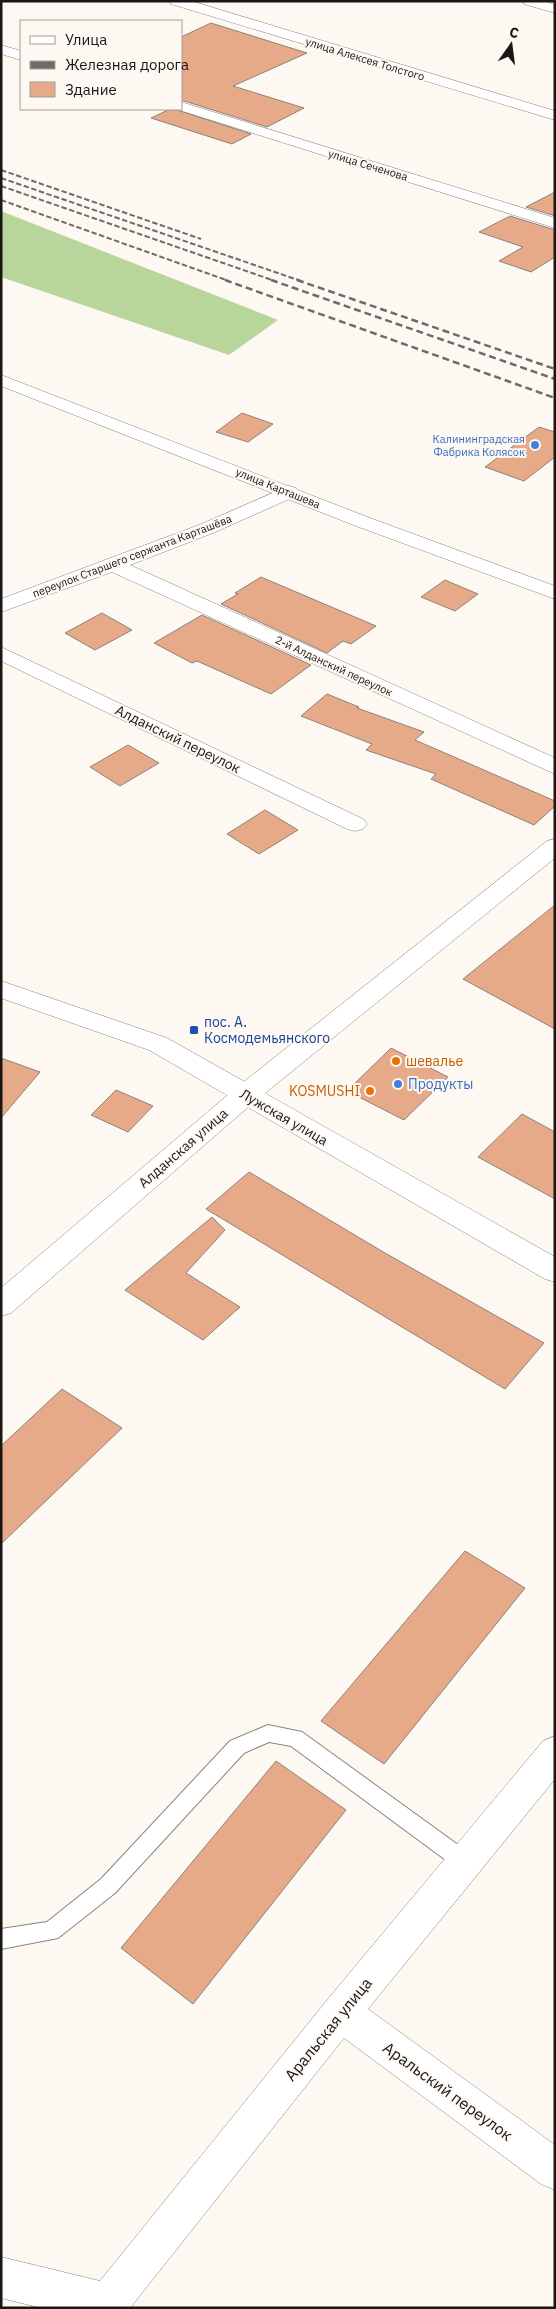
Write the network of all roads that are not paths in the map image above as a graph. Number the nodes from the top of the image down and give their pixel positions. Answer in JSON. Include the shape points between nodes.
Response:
{"nodes":[{"id":1,"x":176,"y":1,"type":"edge"},
{"id":2,"x":529,"y":1,"type":"edge"},
{"id":3,"x":555,"y":9,"type":"edge"},
{"id":4,"x":1,"y":49,"type":"edge"},
{"id":5,"x":20,"y":56,"type":"edge"},
{"id":6,"x":182,"y":106,"type":"edge"},
{"id":7,"x":555,"y":116,"type":"edge"},
{"id":8,"x":555,"y":223,"type":"edge"},
{"id":9,"x":1,"y":380,"type":"edge"},
{"id":10,"x":289,"y":492,"type":"junction"},
{"id":11,"x":114,"y":565,"type":"junction"},
{"id":12,"x":555,"y":593,"type":"edge"},
{"id":13,"x":1,"y":606,"type":"edge"},
{"id":14,"x":1,"y":653,"type":"edge"},
{"id":15,"x":555,"y":767,"type":"edge"},
{"id":16,"x":355,"y":824,"type":"dead end"},
{"id":17,"x":555,"y":846,"type":"edge"},
{"id":18,"x":1,"y":989,"type":"edge"},
{"id":19,"x":245,"y":1095,"type":"junction"},
{"id":20,"x":555,"y":1271,"type":"edge"},
{"id":21,"x":1,"y":1304,"type":"edge"},
{"id":22,"x":555,"y":1752,"type":"edge"},
{"id":23,"x":465,"y":1862,"type":"junction"},
{"id":24,"x":1,"y":1940,"type":"edge"},
{"id":25,"x":341,"y":2012,"type":"junction"},
{"id":26,"x":555,"y":2170,"type":"edge"},
{"id":27,"x":1,"y":2277,"type":"edge"},
{"id":28,"x":106,"y":2305,"type":"edge"}],
"edges":[{"from":1,"to":7,"type":"street","name":"улица Алексея Толстого"},
{"from":2,"to":3,"type":"street"},
{"from":4,"to":5,"type":"street"},
{"from":6,"to":8,"type":"street","name":"улица Сеченова"},
{"from":9,"to":10,"type":"street","name":"улица Карташева"},
{"from":10,"to":11,"type":"street","name":"переулок Старшего сержанта Карташёва"},
{"from":10,"to":12,"type":"street","name":"улица Карташева"},
{"from":11,"to":13,"type":"street","name":"переулок Старшего сержанта Карташёва"},
{"from":11,"to":15,"type":"street","name":"2-й Алданский переулок"},
{"from":14,"to":16,"type":"street","name":"Алданский переулок"},
{"from":17,"to":19,"type":"street","name":"Алданская улица"},
{"from":18,"to":19,"type":"street","name":"Лужская улица","via":[[158,1044]]},
{"from":19,"to":20,"type":"street","name":"Лужская улица"},
{"from":19,"to":21,"type":"street","name":"Алданская улица"},
{"from":22,"to":23,"type":"street","name":"Аральская улица"},
{"from":23,"to":24,"type":"lane","via":[[295,1738],[268,1733],[237,1747],[108,1886],[51,1931]]},
{"from":23,"to":25,"type":"street","name":"Аральская улица"},
{"from":25,"to":26,"type":"street","name":"Аральский переулок"},
{"from":25,"to":28,"type":"street","name":"Аральская улица"},
{"from":27,"to":28,"type":"street"}]}
